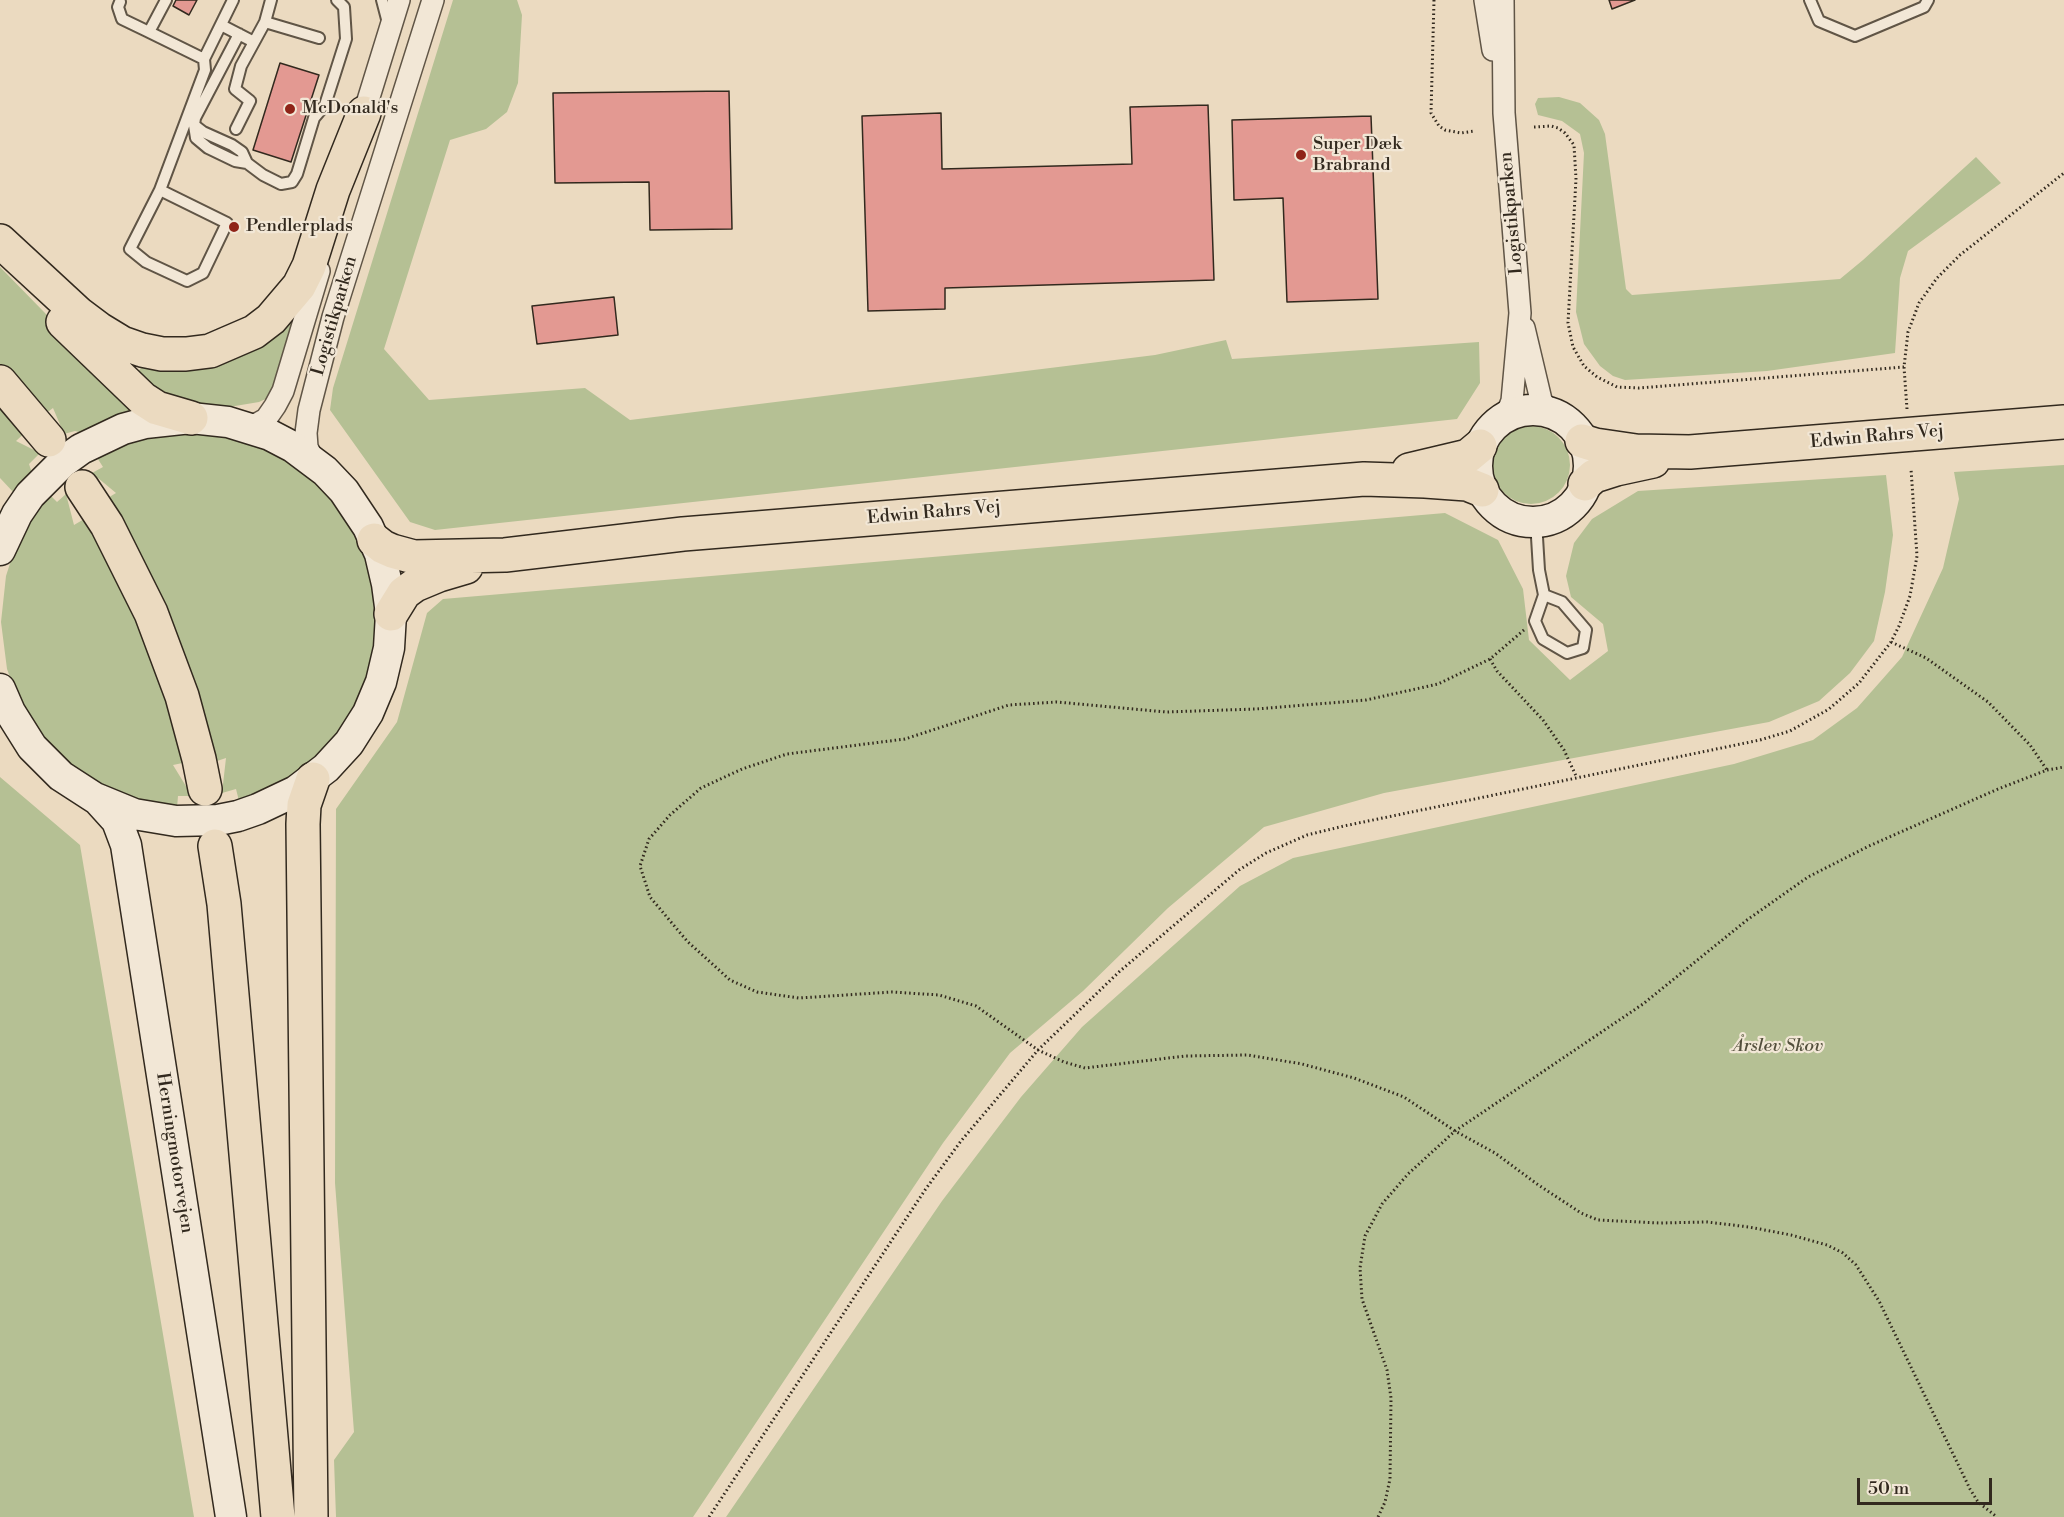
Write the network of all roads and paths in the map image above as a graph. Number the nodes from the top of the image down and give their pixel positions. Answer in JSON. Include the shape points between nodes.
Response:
{"nodes":[{"id":1,"x":166,"y":0,"type":"edge"},
{"id":2,"x":233,"y":0,"type":"edge"},
{"id":3,"x":272,"y":0,"type":"edge"},
{"id":4,"x":382,"y":0,"type":"edge"},
{"id":5,"x":399,"y":0,"type":"edge"},
{"id":6,"x":434,"y":0,"type":"edge"},
{"id":7,"x":1434,"y":0,"type":"edge"},
{"id":8,"x":1485,"y":0,"type":"edge"},
{"id":9,"x":1503,"y":0,"type":"edge"},
{"id":10,"x":1810,"y":0,"type":"edge"},
{"id":11,"x":1928,"y":0,"type":"edge"},
{"id":12,"x":120,"y":2,"type":"dead end"},
{"id":13,"x":340,"y":4,"type":"edge"},
{"id":14,"x":265,"y":22,"type":"junction"},
{"id":15,"x":221,"y":25,"type":"junction"},
{"id":16,"x":389,"y":30,"type":"junction"},
{"id":17,"x":149,"y":32,"type":"junction"},
{"id":18,"x":239,"y":34,"type":"junction"},
{"id":19,"x":319,"y":38,"type":"dead end"},
{"id":20,"x":254,"y":42,"type":"junction"},
{"id":21,"x":204,"y":59,"type":"junction"},
{"id":22,"x":364,"y":113,"type":"junction"},
{"id":23,"x":1504,"y":113,"type":"junction"},
{"id":24,"x":1534,"y":127,"type":"dead end"},
{"id":25,"x":236,"y":129,"type":"dead end"},
{"id":26,"x":1475,"y":131,"type":"dead end"},
{"id":27,"x":2064,"y":173,"type":"edge"},
{"id":28,"x":160,"y":190,"type":"junction"},
{"id":29,"x":0,"y":241,"type":"edge"},
{"id":30,"x":0,"y":259,"type":"edge"},
{"id":31,"x":1520,"y":313,"type":"junction"},
{"id":32,"x":1904,"y":367,"type":"junction"},
{"id":33,"x":0,"y":382,"type":"edge"},
{"id":34,"x":1549,"y":413,"type":"junction"},
{"id":35,"x":1908,"y":414,"type":"dead end"},
{"id":36,"x":1506,"y":416,"type":"junction"},
{"id":37,"x":191,"y":418,"type":"junction"},
{"id":38,"x":2064,"y":422,"type":"edge"},
{"id":39,"x":246,"y":427,"type":"junction"},
{"id":40,"x":50,"y":440,"type":"dead end"},
{"id":41,"x":1582,"y":441,"type":"junction"},
{"id":42,"x":1480,"y":446,"type":"junction"},
{"id":43,"x":1690,"y":452,"type":"junction"},
{"id":44,"x":314,"y":462,"type":"junction"},
{"id":45,"x":1911,"y":469,"type":"dead end"},
{"id":46,"x":1364,"y":479,"type":"junction"},
{"id":47,"x":1585,"y":484,"type":"junction"},
{"id":48,"x":82,"y":487,"type":"dead end"},
{"id":49,"x":1482,"y":490,"type":"junction"},
{"id":50,"x":1536,"y":521,"type":"junction"},
{"id":51,"x":2,"y":532,"type":"edge"},
{"id":52,"x":374,"y":540,"type":"junction"},
{"id":53,"x":505,"y":555,"type":"junction"},
{"id":54,"x":1544,"y":595,"type":"junction"},
{"id":55,"x":391,"y":614,"type":"junction"},
{"id":56,"x":1535,"y":621,"type":"junction"},
{"id":57,"x":1891,"y":642,"type":"junction"},
{"id":58,"x":1490,"y":659,"type":"junction"},
{"id":59,"x":0,"y":689,"type":"edge"},
{"id":60,"x":2064,"y":767,"type":"edge"},
{"id":61,"x":2047,"y":770,"type":"junction"},
{"id":62,"x":1577,"y":778,"type":"junction"},
{"id":63,"x":313,"y":779,"type":"junction"},
{"id":64,"x":205,"y":789,"type":"dead end"},
{"id":65,"x":95,"y":798,"type":"junction"},
{"id":66,"x":215,"y":846,"type":"dead end"},
{"id":67,"x":1038,"y":1050,"type":"junction"},
{"id":68,"x":1455,"y":1131,"type":"junction"},
{"id":69,"x":231,"y":1517,"type":"edge"},
{"id":70,"x":278,"y":1517,"type":"edge"},
{"id":71,"x":311,"y":1517,"type":"edge"},
{"id":72,"x":709,"y":1517,"type":"edge"},
{"id":73,"x":1378,"y":1517,"type":"edge"},
{"id":74,"x":1997,"y":1517,"type":"edge"}],
"edges":[{"from":1,"to":17,"type":"lane"},
{"from":2,"to":15,"type":"lane"},
{"from":3,"to":14,"type":"lane"},
{"from":4,"to":16,"type":"lane"},
{"from":5,"to":16,"type":"street","name":"Logistikparken"},
{"from":6,"to":44,"type":"street","name":"Logistikparken","via":[[333,317],[309,410],[307,447]]},
{"from":7,"to":26,"type":"path","via":[[1431,113],[1445,130]]},
{"from":8,"to":23,"type":"street","name":"Logistikparken"},
{"from":9,"to":23,"type":"street","name":"Logistikparken"},
{"from":10,"to":11,"type":"lane","via":[[1819,21],[1855,36],[1924,7]]},
{"from":12,"to":17,"type":"lane","via":[[122,19]]},
{"from":13,"to":18,"type":"lane","via":[[346,39],[326,105],[314,118],[292,182],[280,183],[262,175],[247,163],[235,162],[196,138],[195,118]]},
{"from":14,"to":19,"type":"lane"},
{"from":14,"to":20,"type":"lane"},
{"from":15,"to":18,"type":"lane"},
{"from":15,"to":21,"type":"lane"},
{"from":16,"to":22,"type":"street","name":"Logistikparken"},
{"from":17,"to":21,"type":"lane"},
{"from":18,"to":20,"type":"lane"},
{"from":20,"to":25,"type":"lane","via":[[241,66],[235,89],[250,101]]},
{"from":21,"to":28,"type":"lane","via":[[205,70]]},
{"from":22,"to":29,"type":"highway","via":[[299,286],[254,332],[210,351],[162,354],[122,343],[79,314]]},
{"from":22,"to":39,"type":"street","name":"Logistikparken","via":[[283,391],[266,419]]},
{"from":23,"to":31,"type":"street","name":"Logistikparken"},
{"from":24,"to":32,"type":"path","via":[[1551,126],[1565,132],[1574,146],[1576,179],[1568,323],[1572,347],[1597,377],[1617,387],[1639,388]]},
{"from":27,"to":32,"type":"path","via":[[1960,255],[1937,278],[1919,303],[1908,332]]},
{"from":28,"to":28,"type":"lane","via":[[130,249],[146,262],[187,281],[203,273],[227,223]]},
{"from":30,"to":37,"type":"highway","via":[[143,399],[157,408]]},
{"from":31,"to":34,"type":"street","name":"Logistikparken","via":[[1541,400]]},
{"from":31,"to":36,"type":"street","name":"Logistikparken","via":[[1512,402]]},
{"from":32,"to":35,"type":"path"},
{"from":33,"to":40,"type":"highway"},
{"from":34,"to":36,"type":"street","via":[[1527,411]]},
{"from":34,"to":41,"type":"street","via":[[1569,423]]},
{"from":36,"to":42,"type":"street","via":[[1486,434]]},
{"from":37,"to":39,"type":"street"},
{"from":37,"to":51,"type":"street","via":[[123,429],[81,449],[45,478]]},
{"from":38,"to":43,"type":"highway","name":"Edwin Rahrs Vej"},
{"from":39,"to":44,"type":"street","via":[[270,435]]},
{"from":41,"to":43,"type":"highway","via":[[1636,451]]},
{"from":41,"to":47,"type":"street","via":[[1588,462]]},
{"from":42,"to":46,"type":"highway","via":[[1468,456]]},
{"from":42,"to":49,"type":"street","via":[[1477,468]]},
{"from":43,"to":47,"type":"highway","via":[[1616,469],[1594,476]]},
{"from":44,"to":52,"type":"street","via":[[349,497]]},
{"from":45,"to":57,"type":"path","via":[[1917,556],[1910,596]]},
{"from":46,"to":49,"type":"highway","via":[[1467,484]]},
{"from":46,"to":53,"type":"highway","name":"Edwin Rahrs Vej","via":[[683,534]]},
{"from":47,"to":50,"type":"street","via":[[1563,513]]},
{"from":48,"to":64,"type":"highway","via":[[107,525],[151,613],[182,696]]},
{"from":49,"to":50,"type":"street","via":[[1504,514]]},
{"from":50,"to":54,"type":"lane"},
{"from":52,"to":53,"type":"highway","via":[[392,551],[414,557]]},
{"from":52,"to":55,"type":"street","via":[[384,569]]},
{"from":53,"to":55,"type":"highway","via":[[415,585],[404,593]]},
{"from":54,"to":56,"type":"lane"},
{"from":54,"to":56,"type":"lane","via":[[1562,602],[1586,630],[1583,648],[1567,652],[1543,639]]},
{"from":55,"to":63,"type":"street","via":[[387,657],[372,706],[333,762]]},
{"from":56,"to":58,"type":"path"},
{"from":57,"to":61,"type":"path","via":[[1926,658],[1988,702],[2030,745]]},
{"from":57,"to":62,"type":"path","via":[[1859,683],[1829,709],[1790,731]]},
{"from":58,"to":62,"type":"path","via":[[1543,720]]},
{"from":58,"to":67,"type":"path","via":[[1438,684],[1366,700],[1166,712],[1057,702],[1009,705],[905,739],[787,754],[742,769],[701,788],[649,839],[640,866],[650,897],[687,941],[730,980],[757,992],[799,998],[892,993],[939,995],[976,1006]]},
{"from":59,"to":65,"type":"street","via":[[32,747],[61,776]]},
{"from":60,"to":61,"type":"path"},
{"from":61,"to":68,"type":"path","via":[[1869,846],[1808,877],[1747,920],[1643,1004]]},
{"from":62,"to":67,"type":"path","via":[[1344,826],[1307,835],[1266,853],[1239,870],[1120,971]]},
{"from":63,"to":65,"type":"street","via":[[258,809],[207,820],[155,819]]},
{"from":63,"to":71,"type":"highway","via":[[304,805],[303,824]]},
{"from":65,"to":69,"type":"street","name":"Herningmotorvejen","via":[[117,821],[126,845]]},
{"from":66,"to":70,"type":"highway","via":[[224,904]]},
{"from":67,"to":68,"type":"path","via":[[1084,1068],[1185,1056],[1248,1055],[1302,1064],[1404,1097]]},
{"from":67,"to":72,"type":"path","via":[[994,1099],[925,1190]]},
{"from":68,"to":73,"type":"path","via":[[1382,1204],[1365,1236],[1360,1268],[1362,1299],[1387,1370],[1391,1398],[1390,1479]]},
{"from":68,"to":74,"type":"path","via":[[1495,1153],[1581,1213],[1598,1220],[1707,1222],[1749,1227],[1791,1234],[1843,1253],[1856,1265],[1879,1301],[1970,1489],[1978,1502]]}]}
